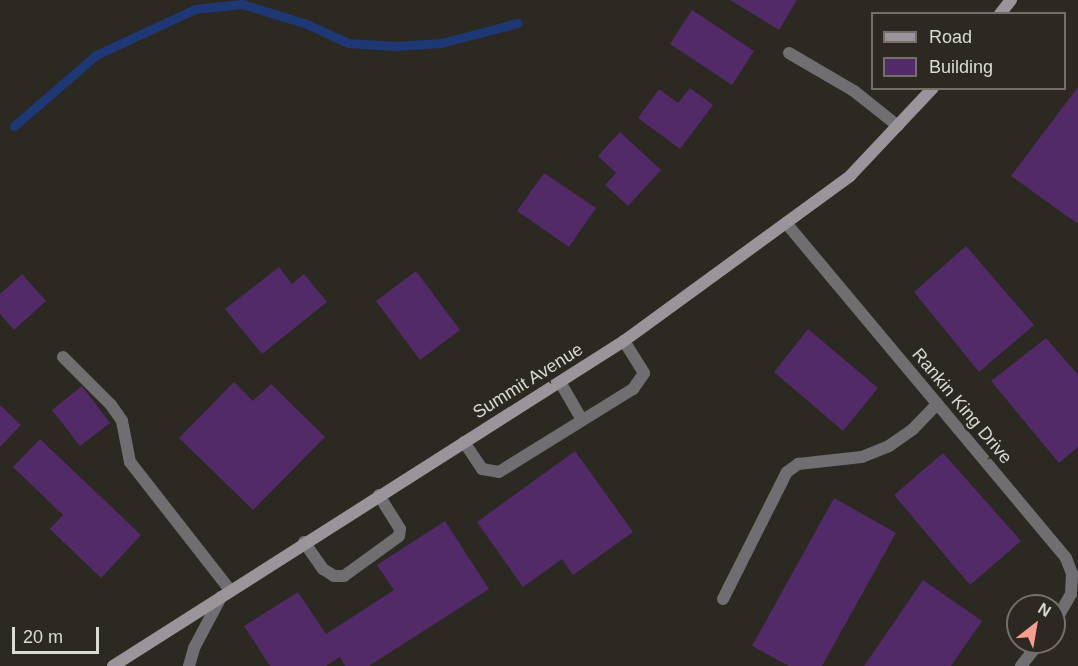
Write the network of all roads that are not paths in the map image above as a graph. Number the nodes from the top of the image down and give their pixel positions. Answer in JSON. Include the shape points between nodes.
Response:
{"nodes":[{"id":1,"x":1011,"y":0,"type":"edge"},
{"id":2,"x":1002,"y":12,"type":"edge"},
{"id":3,"x":789,"y":53,"type":"dead end"},
{"id":4,"x":931,"y":90,"type":"edge"},
{"id":5,"x":898,"y":126,"type":"junction"},
{"id":6,"x":786,"y":223,"type":"junction"},
{"id":7,"x":624,"y":341,"type":"junction"},
{"id":8,"x":63,"y":357,"type":"dead end"},
{"id":9,"x":560,"y":382,"type":"junction"},
{"id":10,"x":937,"y":404,"type":"junction"},
{"id":11,"x":582,"y":420,"type":"junction"},
{"id":12,"x":464,"y":442,"type":"junction"},
{"id":13,"x":379,"y":495,"type":"junction"},
{"id":14,"x":304,"y":542,"type":"junction"},
{"id":15,"x":226,"y":593,"type":"junction"},
{"id":16,"x":723,"y":599,"type":"dead end"},
{"id":17,"x":1066,"y":603,"type":"edge"},
{"id":18,"x":1030,"y":654,"type":"edge"},
{"id":19,"x":113,"y":666,"type":"edge"},
{"id":20,"x":189,"y":666,"type":"edge"},
{"id":21,"x":1021,"y":666,"type":"edge"}],
"edges":[{"from":1,"to":2,"type":"main road"},
{"from":3,"to":5,"type":"street","via":[[854,91]]},
{"from":4,"to":5,"type":"main road","name":"Summit Avenue"},
{"from":5,"to":6,"type":"main road","name":"Summit Avenue","via":[[850,176]]},
{"from":6,"to":7,"type":"main road","name":"Summit Avenue"},
{"from":6,"to":10,"type":"street","name":"Rankin King Drive"},
{"from":7,"to":9,"type":"main road","name":"Summit Avenue"},
{"from":7,"to":11,"type":"street","via":[[644,374],[641,381]]},
{"from":8,"to":15,"type":"street","via":[[111,405],[122,421],[130,462]]},
{"from":9,"to":11,"type":"street"},
{"from":9,"to":12,"type":"main road","name":"Summit Avenue"},
{"from":10,"to":16,"type":"street","via":[[913,429],[889,446],[862,457],[798,464],[787,472]]},
{"from":10,"to":17,"type":"street","name":"Rankin King Drive","via":[[1066,558],[1071,594]]},
{"from":11,"to":12,"type":"street","via":[[499,471],[482,469]]},
{"from":12,"to":13,"type":"main road","name":"Summit Avenue"},
{"from":13,"to":14,"type":"main road","name":"Summit Avenue"},
{"from":13,"to":14,"type":"street","via":[[400,529],[399,536],[344,576],[334,576],[323,569]]},
{"from":14,"to":15,"type":"main road","name":"Summit Avenue"},
{"from":15,"to":19,"type":"main road","name":"Summit Avenue"},
{"from":15,"to":20,"type":"street"},
{"from":18,"to":21,"type":"street"}]}
